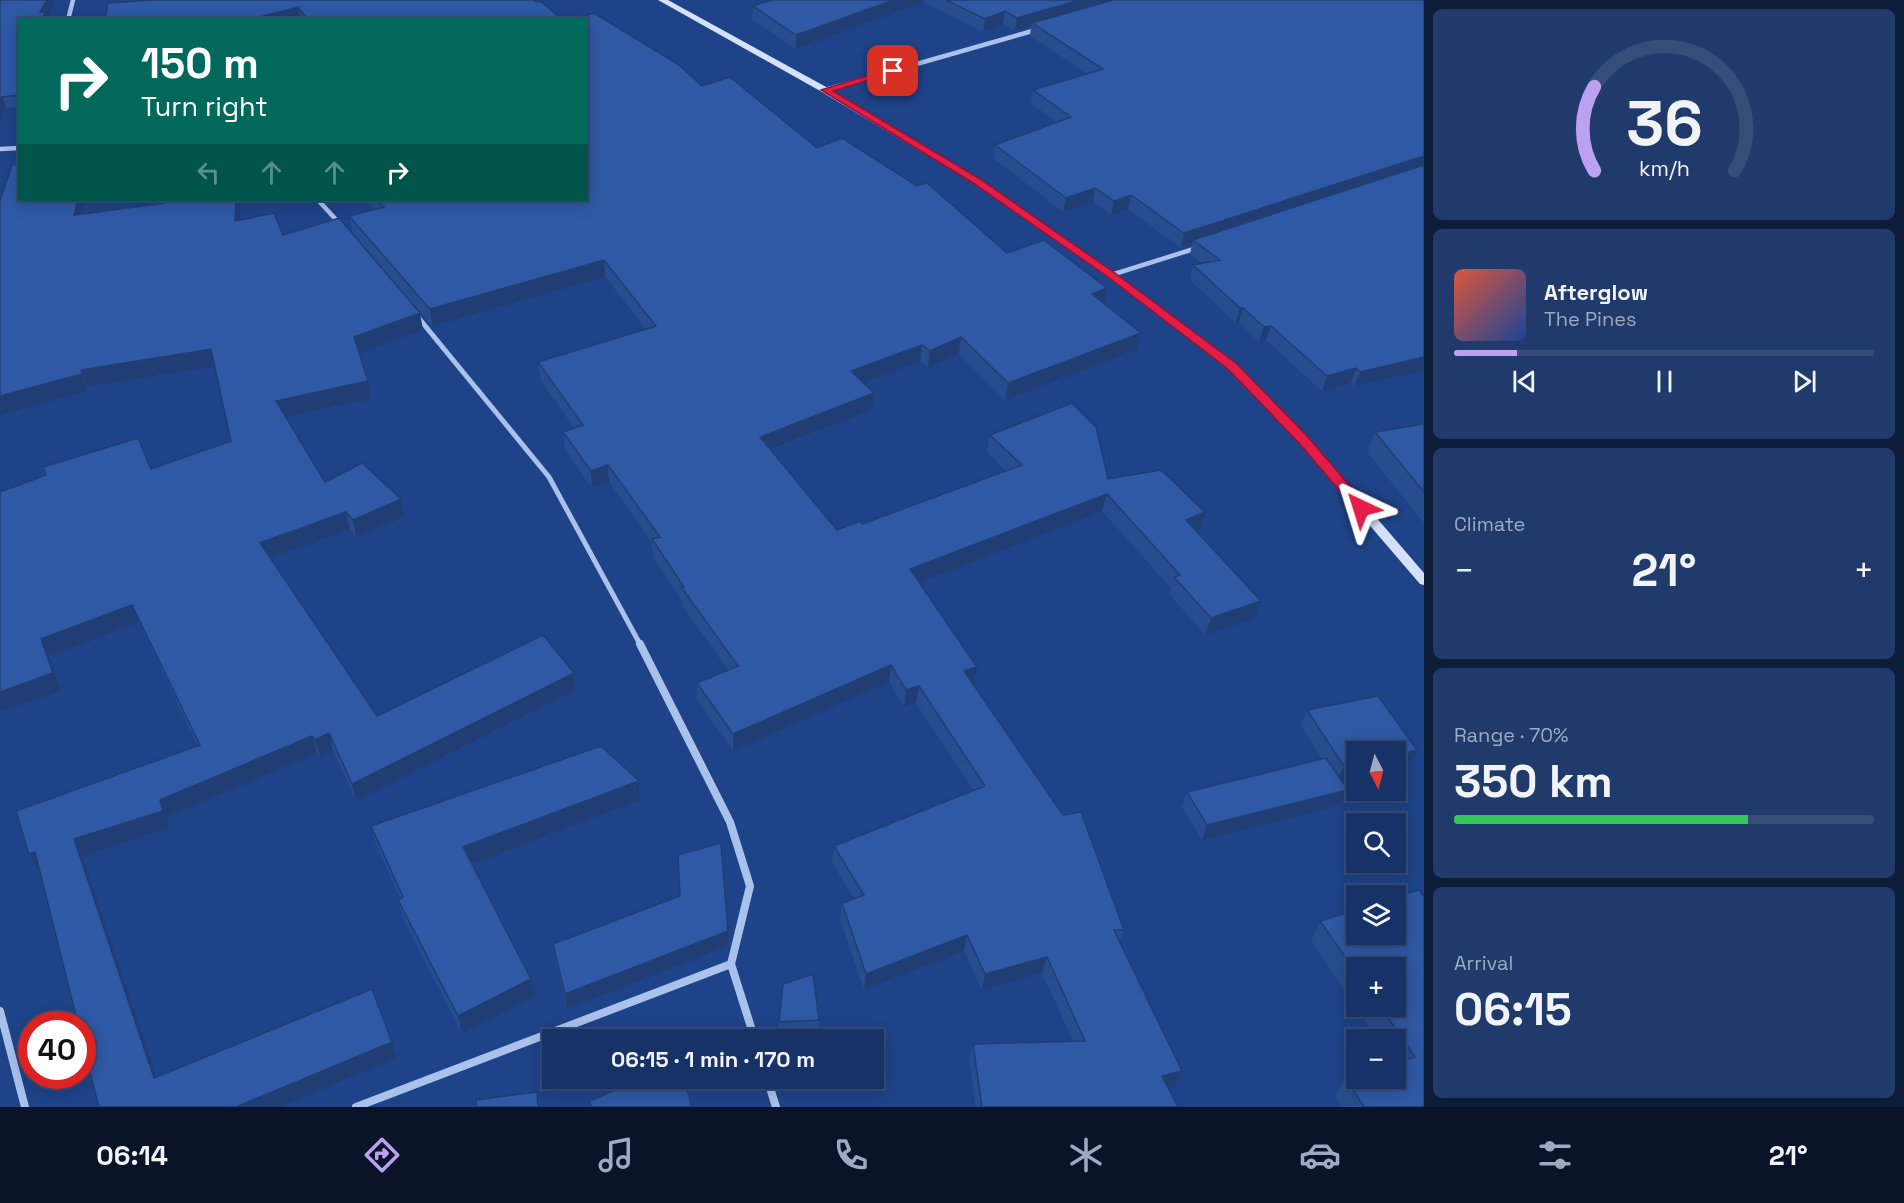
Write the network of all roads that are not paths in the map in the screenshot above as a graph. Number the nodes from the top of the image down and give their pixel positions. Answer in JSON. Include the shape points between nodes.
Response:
{"nodes":[{"id":1,"x":73,"y":0,"type":"edge"},
{"id":2,"x":662,"y":0,"type":"edge"},
{"id":3,"x":68,"y":18,"type":"edge"},
{"id":4,"x":1039,"y":29,"type":"edge"},
{"id":5,"x":825,"y":90,"type":"junction"},
{"id":6,"x":18,"y":148,"type":"edge"},
{"id":7,"x":0,"y":149,"type":"edge"},
{"id":8,"x":319,"y":201,"type":"edge"},
{"id":9,"x":346,"y":232,"type":"edge"},
{"id":10,"x":1202,"y":246,"type":"edge"},
{"id":11,"x":1112,"y":275,"type":"junction"},
{"id":12,"x":412,"y":310,"type":"edge"},
{"id":13,"x":1424,"y":581,"type":"edge"},
{"id":14,"x":731,"y":964,"type":"junction"},
{"id":15,"x":0,"y":1011,"type":"edge"},
{"id":16,"x":752,"y":1029,"type":"edge"},
{"id":17,"x":770,"y":1089,"type":"edge"},
{"id":18,"x":25,"y":1107,"type":"edge"},
{"id":19,"x":356,"y":1107,"type":"edge"},
{"id":20,"x":776,"y":1107,"type":"edge"}],
"edges":[{"from":1,"to":3,"type":"street"},
{"from":2,"to":5,"type":"street"},
{"from":4,"to":5,"type":"street"},
{"from":5,"to":11,"type":"street","via":[[976,181]]},
{"from":6,"to":7,"type":"street"},
{"from":8,"to":9,"type":"street"},
{"from":10,"to":11,"type":"street"},
{"from":11,"to":13,"type":"street","via":[[1233,366],[1303,440]]},
{"from":12,"to":14,"type":"street","via":[[549,477],[730,822],[750,886]]},
{"from":14,"to":16,"type":"street"},
{"from":14,"to":19,"type":"street"},
{"from":15,"to":18,"type":"street"},
{"from":17,"to":20,"type":"street"}]}
